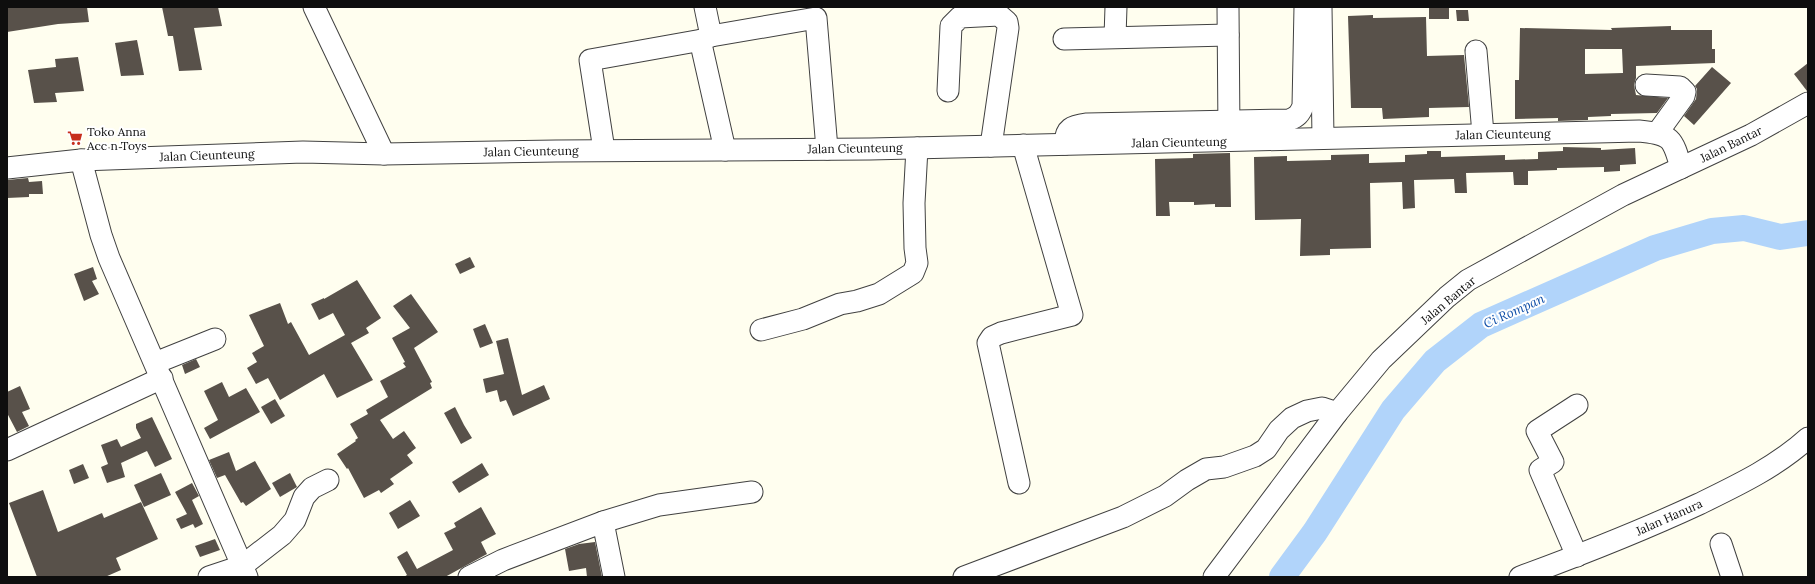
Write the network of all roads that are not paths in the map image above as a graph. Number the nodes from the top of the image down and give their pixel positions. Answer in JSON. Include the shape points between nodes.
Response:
{"nodes":[{"id":1,"x":314,"y":7,"type":"edge"},
{"id":2,"x":705,"y":7,"type":"edge"},
{"id":3,"x":1116,"y":7,"type":"edge"},
{"id":4,"x":1228,"y":7,"type":"edge"},
{"id":5,"x":1305,"y":7,"type":"edge"},
{"id":6,"x":1321,"y":7,"type":"edge"},
{"id":7,"x":1228,"y":35,"type":"junction"},
{"id":8,"x":1115,"y":37,"type":"junction"},
{"id":9,"x":706,"y":38,"type":"junction"},
{"id":10,"x":1064,"y":39,"type":"dead end"},
{"id":11,"x":1476,"y":51,"type":"dead end"},
{"id":12,"x":1646,"y":85,"type":"dead end"},
{"id":13,"x":948,"y":91,"type":"dead end"},
{"id":14,"x":1808,"y":103,"type":"edge"},
{"id":15,"x":1229,"y":130,"type":"junction"},
{"id":16,"x":1658,"y":132,"type":"junction"},
{"id":17,"x":1483,"y":134,"type":"junction"},
{"id":18,"x":1323,"y":138,"type":"junction"},
{"id":19,"x":1023,"y":145,"type":"junction"},
{"id":20,"x":991,"y":146,"type":"junction"},
{"id":21,"x":917,"y":148,"type":"junction"},
{"id":22,"x":827,"y":149,"type":"junction"},
{"id":23,"x":604,"y":150,"type":"junction"},
{"id":24,"x":725,"y":150,"type":"junction"},
{"id":25,"x":384,"y":154,"type":"junction"},
{"id":26,"x":81,"y":160,"type":"junction"},
{"id":27,"x":7,"y":168,"type":"edge"},
{"id":28,"x":1681,"y":168,"type":"junction"},
{"id":29,"x":761,"y":330,"type":"dead end"},
{"id":30,"x":216,"y":339,"type":"dead end"},
{"id":31,"x":158,"y":371,"type":"junction"},
{"id":32,"x":1577,"y":405,"type":"dead end"},
{"id":33,"x":1337,"y":413,"type":"junction"},
{"id":34,"x":1808,"y":438,"type":"edge"},
{"id":35,"x":7,"y":450,"type":"edge"},
{"id":36,"x":328,"y":480,"type":"dead end"},
{"id":37,"x":1019,"y":483,"type":"dead end"},
{"id":38,"x":752,"y":492,"type":"dead end"},
{"id":39,"x":603,"y":522,"type":"junction"},
{"id":40,"x":1721,"y":544,"type":"dead end"},
{"id":41,"x":1577,"y":556,"type":"junction"},
{"id":42,"x":244,"y":571,"type":"edge"},
{"id":43,"x":209,"y":577,"type":"edge"},
{"id":44,"x":469,"y":577,"type":"edge"},
{"id":45,"x":614,"y":577,"type":"edge"},
{"id":46,"x":964,"y":577,"type":"edge"},
{"id":47,"x":1214,"y":577,"type":"edge"},
{"id":48,"x":1520,"y":577,"type":"edge"},
{"id":49,"x":1732,"y":577,"type":"edge"}],
"edges":[{"from":1,"to":25,"type":"street"},
{"from":2,"to":9,"type":"street"},
{"from":3,"to":8,"type":"street"},
{"from":4,"to":7,"type":"street"},
{"from":5,"to":15,"type":"street","via":[[1303,106],[1300,114],[1289,120]]},
{"from":6,"to":18,"type":"street"},
{"from":7,"to":8,"type":"street"},
{"from":7,"to":15,"type":"street"},
{"from":8,"to":10,"type":"street"},
{"from":9,"to":22,"type":"street","via":[[816,18]]},
{"from":9,"to":23,"type":"street","via":[[590,60]]},
{"from":9,"to":24,"type":"street","via":[[701,44]]},
{"from":11,"to":17,"type":"street"},
{"from":12,"to":16,"type":"street","via":[[1680,87],[1685,92]]},
{"from":13,"to":20,"type":"street","via":[[951,26],[954,21],[960,16],[999,15],[1008,22],[1008,28]]},
{"from":14,"to":28,"type":"street","name":"Jalan Bantar","via":[[1751,135]]},
{"from":15,"to":18,"type":"street","name":"Jalan Cieunteung"},
{"from":15,"to":19,"type":"street","name":"Jalan Cieunteung","via":[[1065,144]]},
{"from":16,"to":17,"type":"street","name":"Jalan Cieunteung","via":[[1639,130]]},
{"from":16,"to":28,"type":"street","via":[[1669,138],[1676,147]]},
{"from":17,"to":18,"type":"street","name":"Jalan Cieunteung"},
{"from":19,"to":20,"type":"street","name":"Jalan Cieunteung"},
{"from":19,"to":37,"type":"street","via":[[1072,315],[1001,333],[992,337],[988,343]]},
{"from":20,"to":21,"type":"street","name":"Jalan Cieunteung"},
{"from":21,"to":22,"type":"street","name":"Jalan Cieunteung"},
{"from":21,"to":29,"type":"street","via":[[914,203],[917,263],[913,273],[879,294],[840,304],[804,319]]},
{"from":22,"to":24,"type":"street","name":"Jalan Cieunteung"},
{"from":23,"to":24,"type":"street","name":"Jalan Cieunteung"},
{"from":23,"to":25,"type":"street","name":"Jalan Cieunteung"},
{"from":25,"to":26,"type":"street","name":"Jalan Cieunteung","via":[[303,152]]},
{"from":26,"to":27,"type":"street","name":"Jalan Cieunteung"},
{"from":26,"to":31,"type":"street","via":[[103,241]]},
{"from":28,"to":33,"type":"street","name":"Jalan Bantar","via":[[1623,195],[1468,280],[1381,360]]},
{"from":30,"to":31,"type":"street"},
{"from":31,"to":35,"type":"street"},
{"from":31,"to":42,"type":"street"},
{"from":32,"to":41,"type":"street","via":[[1538,430],[1554,462],[1540,470]]},
{"from":33,"to":46,"type":"street","via":[[1322,408],[1307,411],[1288,422],[1266,449],[1255,456],[1224,467],[1206,469],[1165,496],[1123,517]]},
{"from":33,"to":47,"type":"street","name":"Jalan Bantar"},
{"from":34,"to":41,"type":"street","name":"Jalan Hanura","via":[[1791,453],[1741,484],[1671,517]]},
{"from":36,"to":42,"type":"street","via":[[312,488],[304,497],[295,520]]},
{"from":38,"to":39,"type":"street","via":[[659,505]]},
{"from":39,"to":44,"type":"street","via":[[503,560]]},
{"from":39,"to":45,"type":"street"},
{"from":40,"to":49,"type":"street"},
{"from":41,"to":48,"type":"street","name":"Jalan Hanura"},
{"from":42,"to":43,"type":"street"}]}
